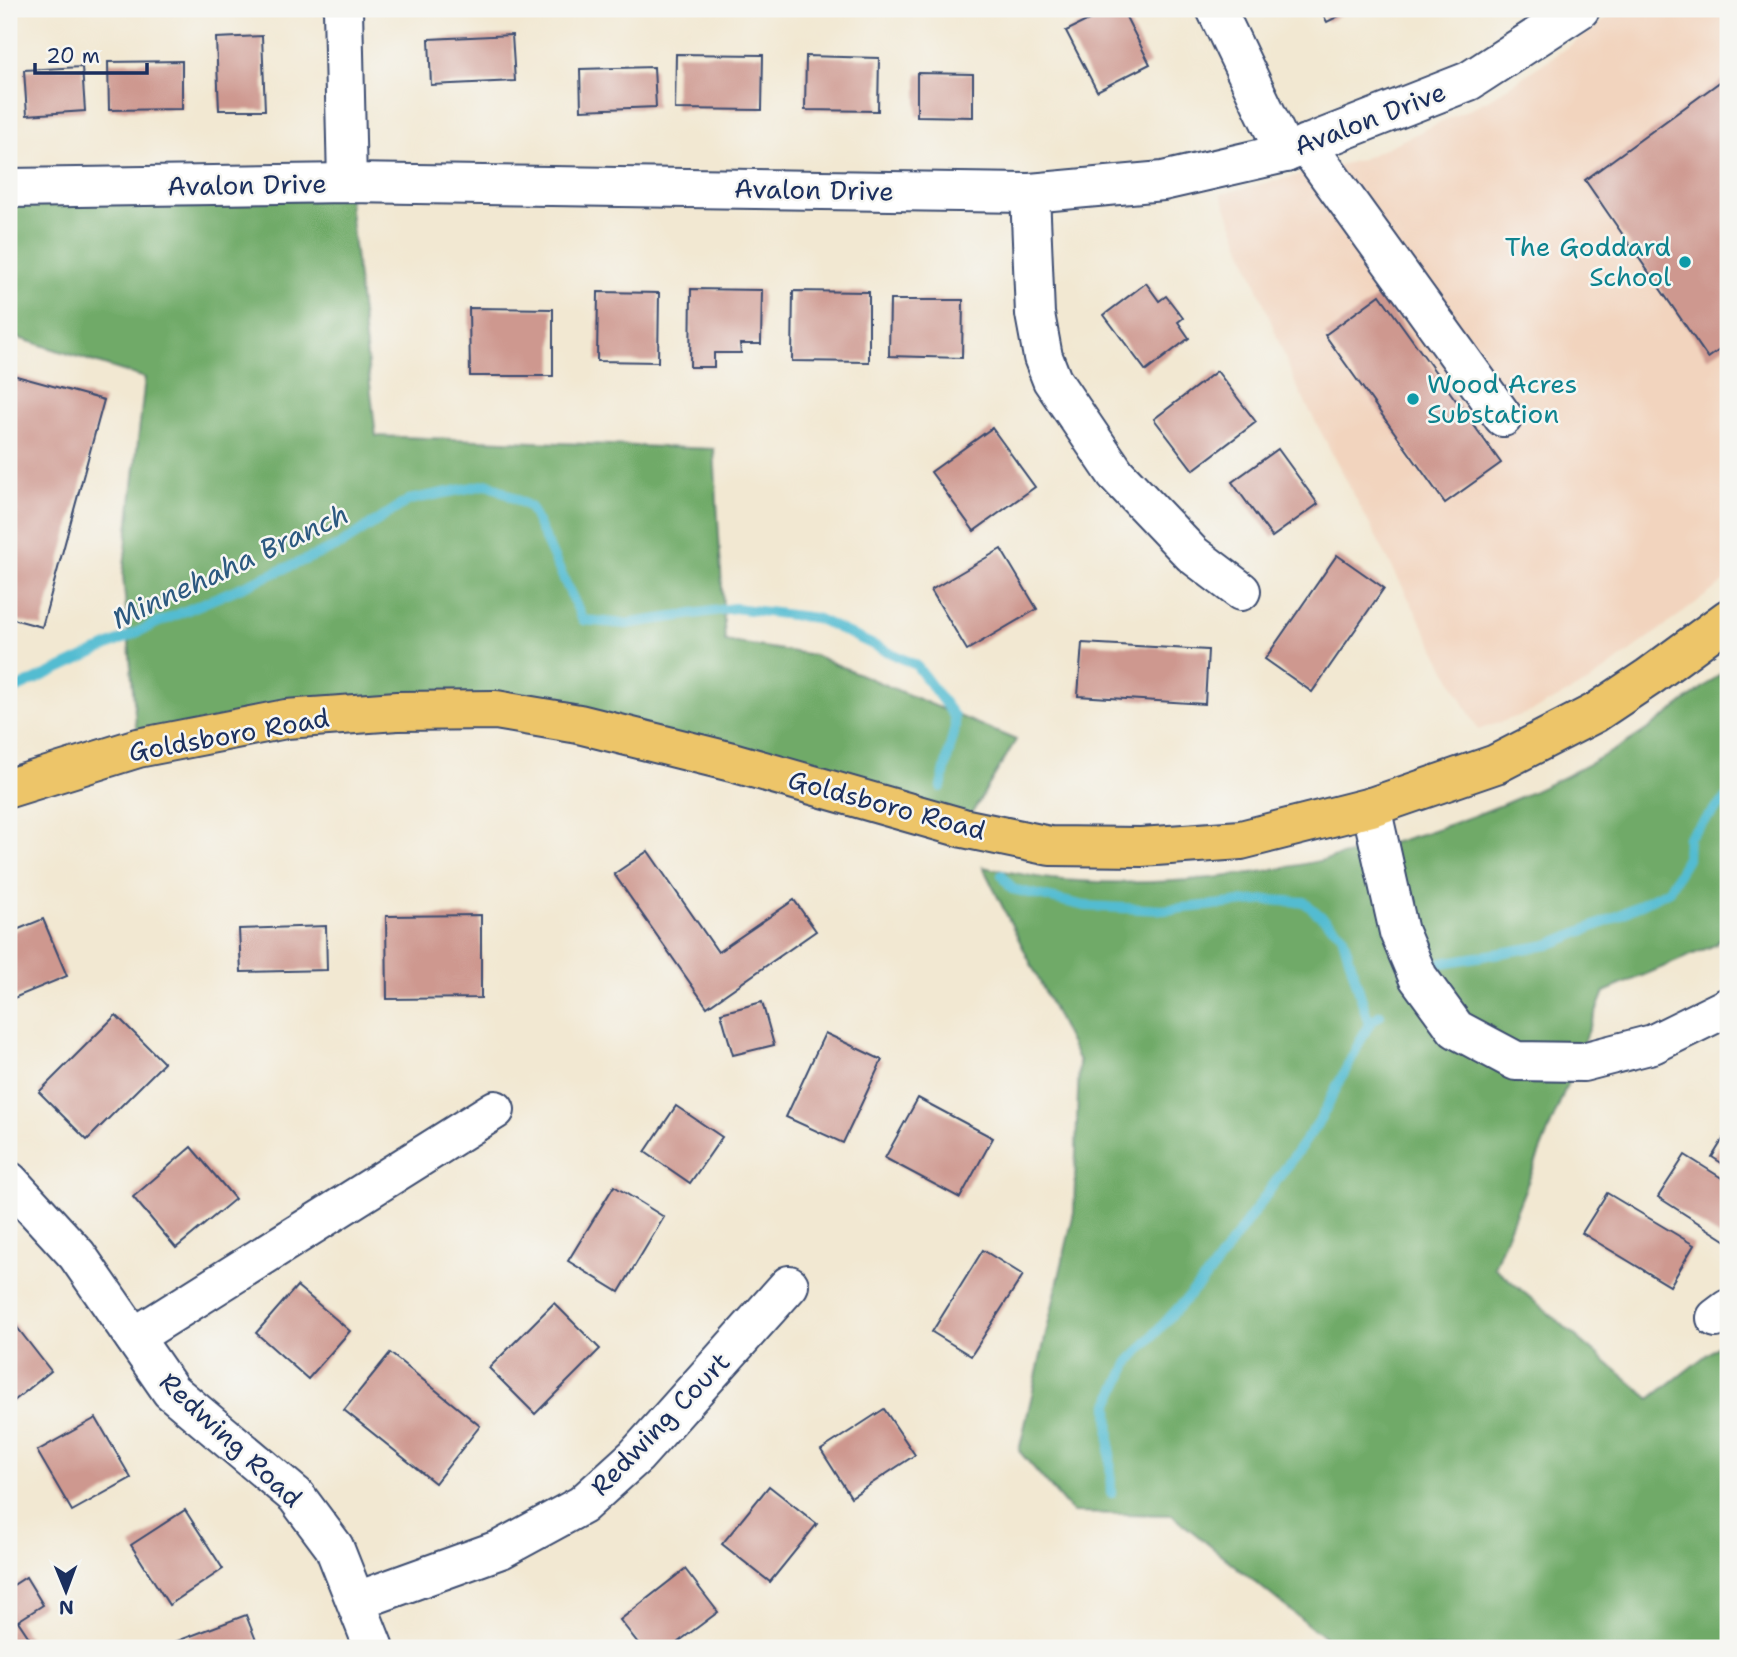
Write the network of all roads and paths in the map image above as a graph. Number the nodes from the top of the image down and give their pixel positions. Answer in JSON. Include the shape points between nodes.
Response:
{"nodes":[{"id":1,"x":343,"y":9,"type":"edge"},
{"id":2,"x":1216,"y":9,"type":"edge"},
{"id":3,"x":1580,"y":9,"type":"edge"},
{"id":4,"x":1296,"y":148,"type":"junction"},
{"id":5,"x":347,"y":183,"type":"junction"},
{"id":6,"x":9,"y":188,"type":"edge"},
{"id":7,"x":1030,"y":193,"type":"junction"},
{"id":8,"x":1503,"y":417,"type":"dead end"},
{"id":9,"x":1241,"y":591,"type":"dead end"},
{"id":10,"x":1728,"y":619,"type":"edge"},
{"id":11,"x":9,"y":788,"type":"edge"},
{"id":12,"x":1371,"y":807,"type":"junction"},
{"id":13,"x":1728,"y":1007,"type":"edge"},
{"id":14,"x":495,"y":1110,"type":"dead end"},
{"id":15,"x":9,"y":1181,"type":"edge"},
{"id":16,"x":789,"y":1285,"type":"dead end"},
{"id":17,"x":134,"y":1337,"type":"junction"},
{"id":18,"x":357,"y":1601,"type":"junction"},
{"id":19,"x":374,"y":1648,"type":"edge"}],
"edges":[{"from":1,"to":5,"type":"street"},
{"from":2,"to":4,"type":"street"},
{"from":3,"to":4,"type":"street","name":"Avalon Drive","via":[[1469,81]]},
{"from":4,"to":7,"type":"street","name":"Avalon Drive","via":[[1163,181]]},
{"from":4,"to":8,"type":"street"},
{"from":5,"to":6,"type":"street","name":"Avalon Drive"},
{"from":5,"to":7,"type":"street","name":"Avalon Drive"},
{"from":7,"to":9,"type":"street","via":[[1035,314],[1052,380],[1116,474],[1192,554]]},
{"from":10,"to":12,"type":"main road","name":"Goldsboro Road","via":[[1595,713],[1496,764]]},
{"from":11,"to":12,"type":"main road","name":"Goldsboro Road","via":[[138,748],[286,719],[496,710],[624,735],[963,828],[1050,846],[1241,840]]},
{"from":12,"to":13,"type":"street","via":[[1399,932],[1418,977],[1456,1029],[1516,1061],[1583,1062],[1653,1044]]},
{"from":14,"to":17,"type":"street"},
{"from":15,"to":17,"type":"street","name":"Redwing Road","via":[[77,1255]]},
{"from":16,"to":18,"type":"street","name":"Redwing Court","via":[[636,1456],[582,1505],[501,1549]]},
{"from":17,"to":18,"type":"street","name":"Redwing Road","via":[[171,1391],[296,1496],[334,1548]]},
{"from":18,"to":19,"type":"street","name":"Redwing Road"}]}
